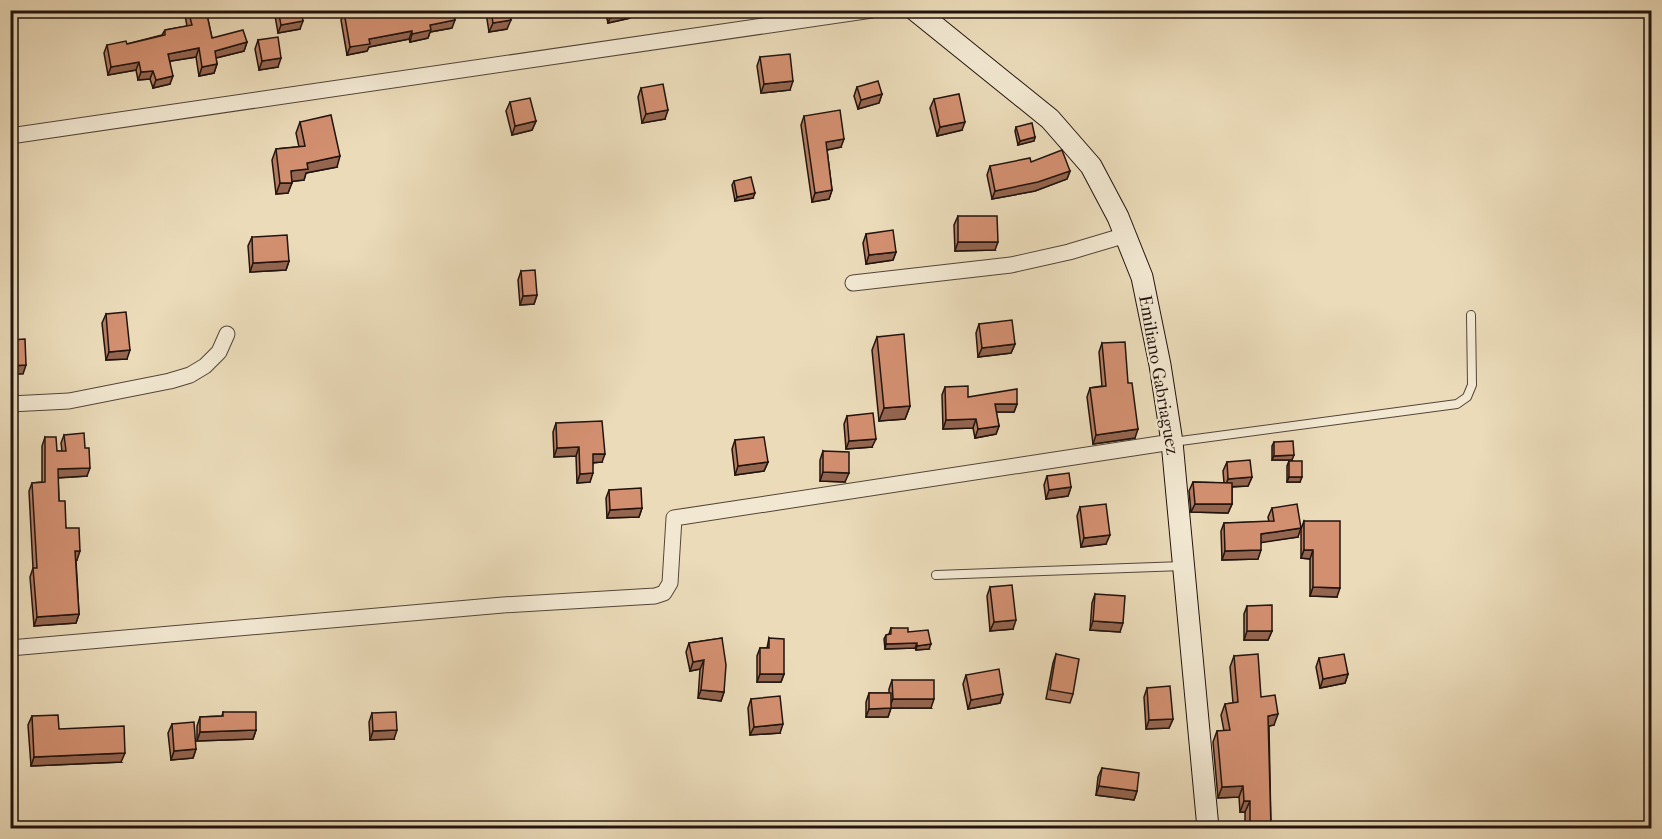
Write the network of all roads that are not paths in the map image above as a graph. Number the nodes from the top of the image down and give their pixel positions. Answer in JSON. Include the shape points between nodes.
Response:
{"nodes":[{"id":1,"x":872,"y":10,"type":"edge"},
{"id":2,"x":915,"y":10,"type":"edge"},
{"id":3,"x":10,"y":136,"type":"edge"},
{"id":4,"x":1126,"y":235,"type":"junction"},
{"id":5,"x":853,"y":283,"type":"dead end"},
{"id":6,"x":1471,"y":315,"type":"dead end"},
{"id":7,"x":227,"y":334,"type":"dead end"},
{"id":8,"x":10,"y":404,"type":"edge"},
{"id":9,"x":1172,"y":442,"type":"junction"},
{"id":10,"x":1184,"y":566,"type":"junction"},
{"id":11,"x":936,"y":575,"type":"dead end"},
{"id":12,"x":10,"y":648,"type":"edge"},
{"id":13,"x":1208,"y":828,"type":"edge"}],
"edges":[{"from":1,"to":3,"type":"street"},
{"from":2,"to":4,"type":"main road","name":"Emiliano Gabriaguez","via":[[1050,119],[1091,166]]},
{"from":4,"to":5,"type":"street","via":[[1011,265]]},
{"from":4,"to":9,"type":"main road","name":"Emiliano Gabriaguez","via":[[1142,277]]},
{"from":6,"to":9,"type":"lane","via":[[1472,386],[1467,397],[1457,404]]},
{"from":7,"to":8,"type":"street","via":[[219,352],[190,375],[69,401]]},
{"from":9,"to":10,"type":"main road","name":"Emiliano Gabriaguez"},
{"from":9,"to":12,"type":"street","via":[[674,518],[670,583],[664,593],[655,596],[503,605]]},
{"from":10,"to":11,"type":"lane"},
{"from":10,"to":13,"type":"main road","name":"Emiliano Gabriaguez"}]}
